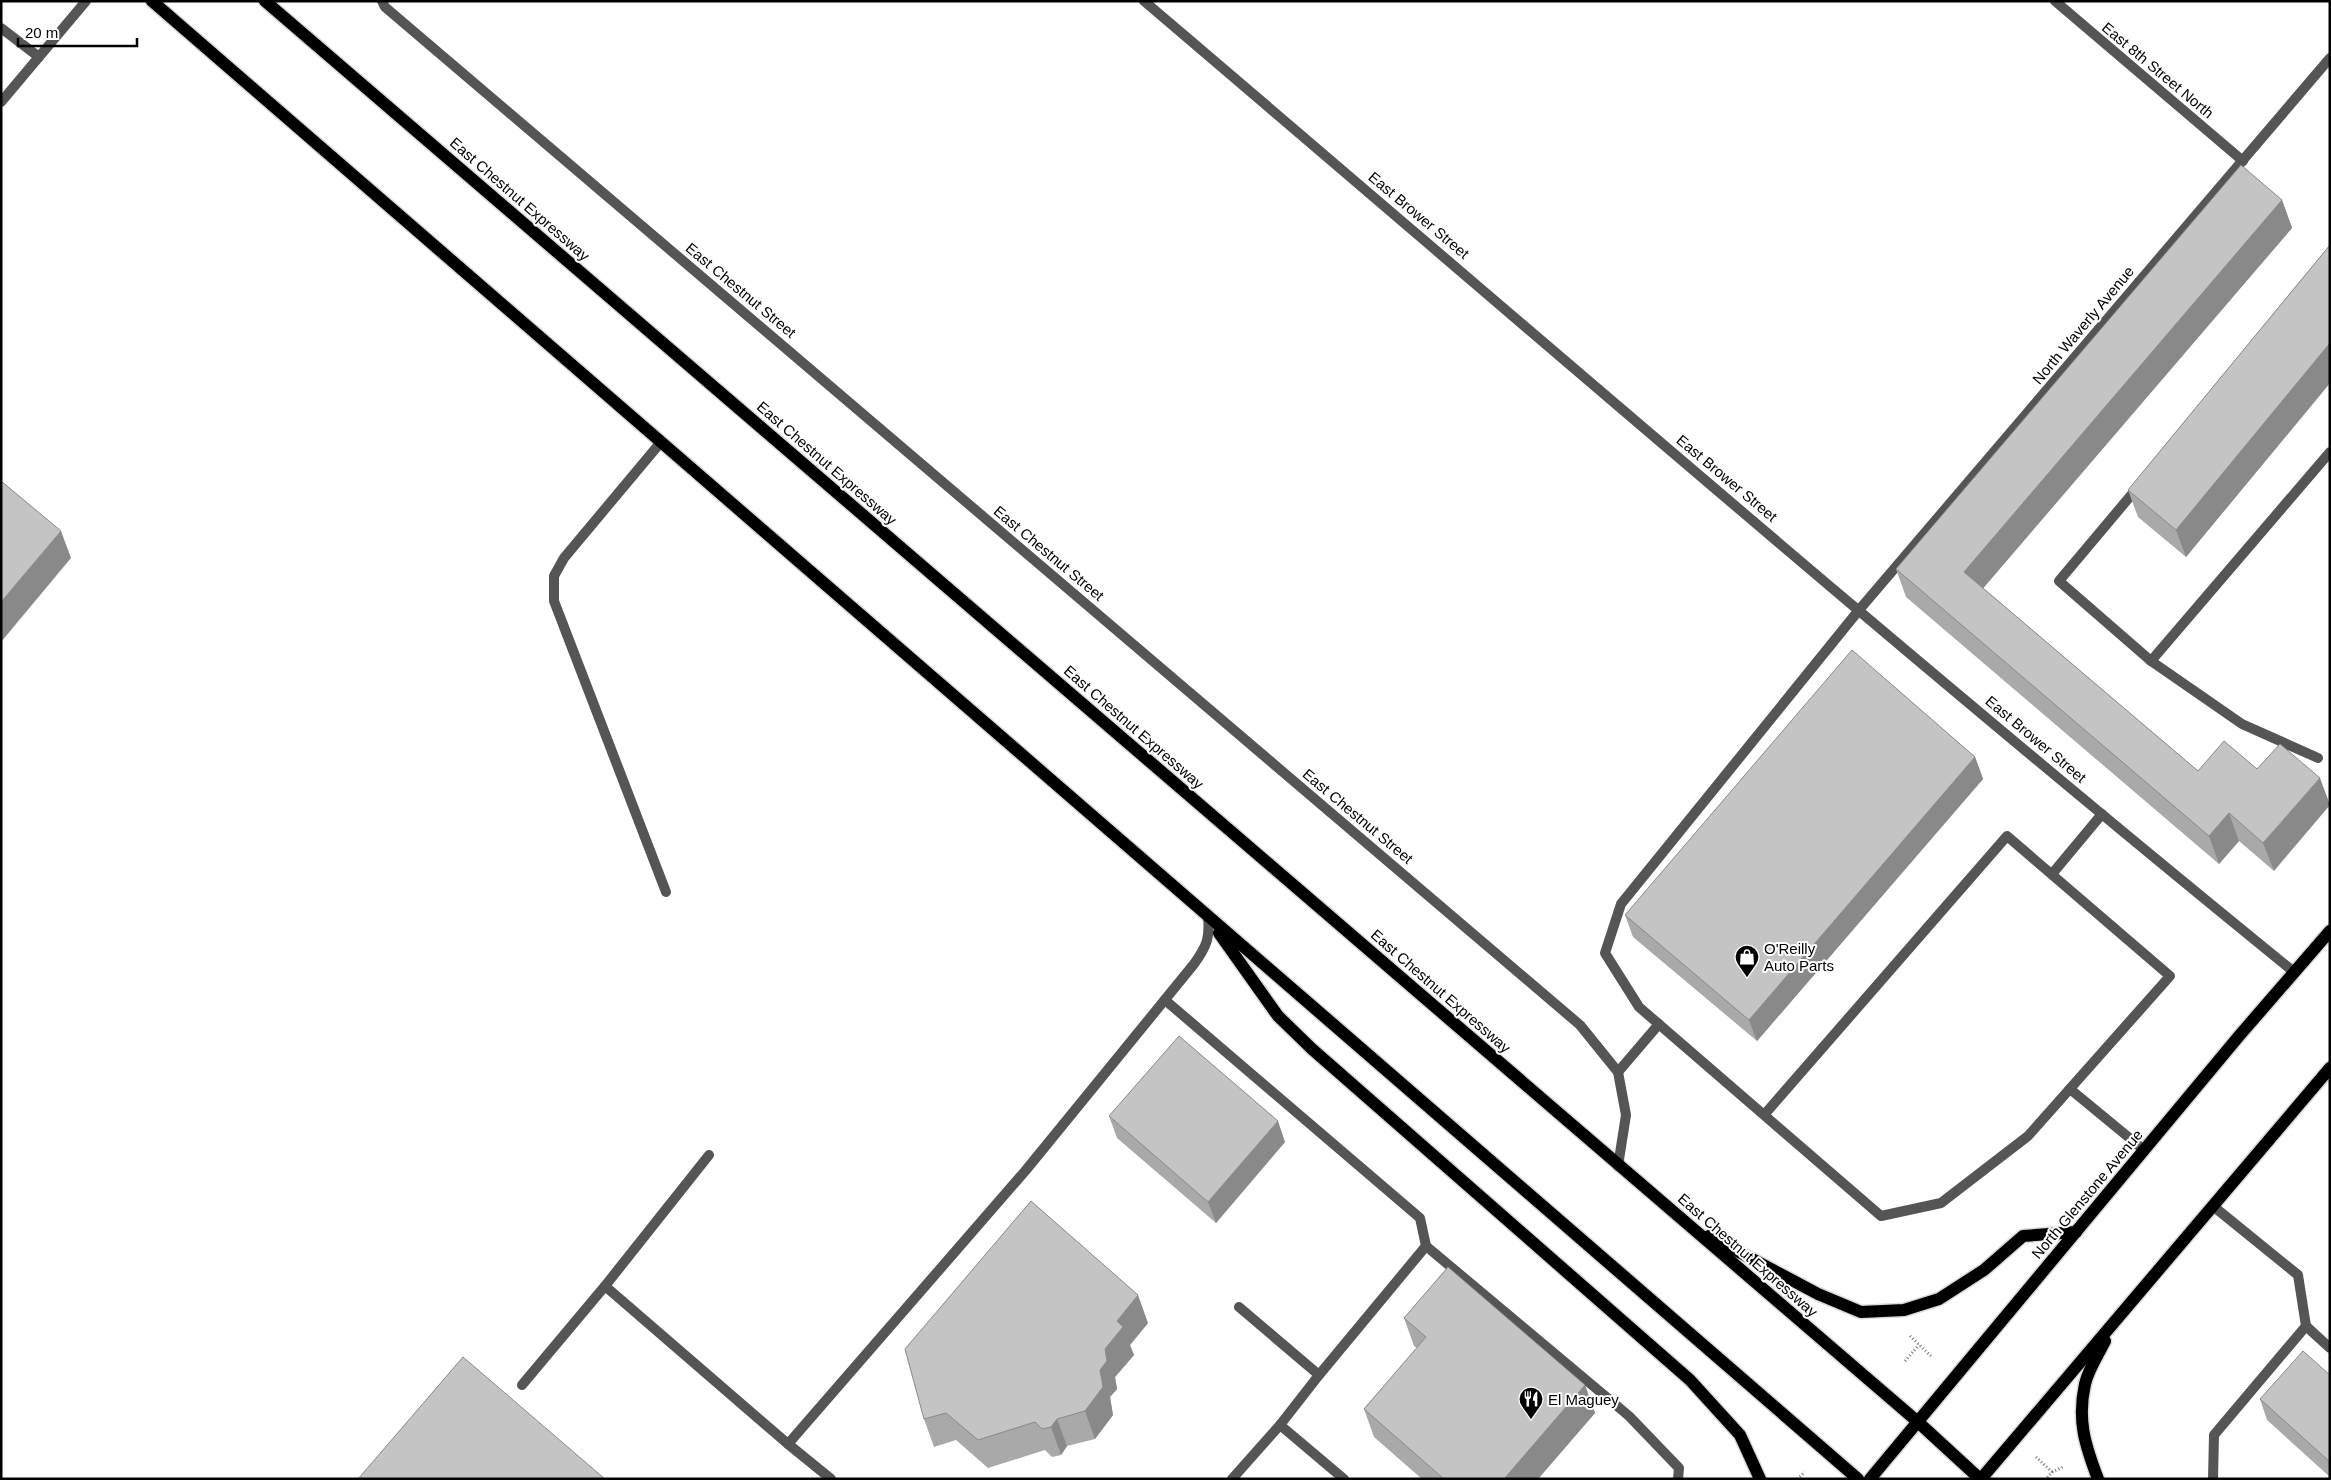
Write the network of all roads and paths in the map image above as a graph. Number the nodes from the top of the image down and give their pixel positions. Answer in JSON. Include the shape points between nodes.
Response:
{"nodes":[{"id":1,"x":86,"y":1,"type":"edge"},
{"id":2,"x":152,"y":1,"type":"edge"},
{"id":3,"x":265,"y":1,"type":"edge"},
{"id":4,"x":382,"y":1,"type":"edge"},
{"id":5,"x":1144,"y":1,"type":"edge"},
{"id":6,"x":2054,"y":1,"type":"edge"},
{"id":7,"x":1,"y":28,"type":"edge"},
{"id":8,"x":39,"y":57,"type":"junction"},
{"id":9,"x":2330,"y":58,"type":"edge"},
{"id":10,"x":1,"y":102,"type":"edge"},
{"id":11,"x":2243,"y":161,"type":"junction"},
{"id":12,"x":661,"y":442,"type":"junction"},
{"id":13,"x":2330,"y":452,"type":"edge"},
{"id":14,"x":2147,"y":476,"type":"edge"},
{"id":15,"x":1860,"y":610,"type":"junction"},
{"id":16,"x":2151,"y":661,"type":"junction"},
{"id":17,"x":2318,"y":758,"type":"dead end"},
{"id":18,"x":2102,"y":814,"type":"junction"},
{"id":19,"x":2052,"y":874,"type":"junction"},
{"id":20,"x":666,"y":892,"type":"dead end"},
{"id":21,"x":1208,"y":916,"type":"junction"},
{"id":22,"x":2330,"y":931,"type":"edge"},
{"id":23,"x":2294,"y":972,"type":"junction"},
{"id":24,"x":1165,"y":1000,"type":"junction"},
{"id":25,"x":1659,"y":1024,"type":"junction"},
{"id":26,"x":2330,"y":1068,"type":"edge"},
{"id":27,"x":1618,"y":1072,"type":"junction"},
{"id":28,"x":2070,"y":1089,"type":"junction"},
{"id":29,"x":1764,"y":1115,"type":"junction"},
{"id":30,"x":2144,"y":1150,"type":"junction"},
{"id":31,"x":709,"y":1155,"type":"dead end"},
{"id":32,"x":1618,"y":1166,"type":"junction"},
{"id":33,"x":2213,"y":1206,"type":"junction"},
{"id":34,"x":1687,"y":1225,"type":"junction"},
{"id":35,"x":2076,"y":1232,"type":"junction"},
{"id":36,"x":1426,"y":1246,"type":"junction"},
{"id":37,"x":605,"y":1286,"type":"junction"},
{"id":38,"x":1239,"y":1307,"type":"dead end"},
{"id":39,"x":2112,"y":1326,"type":"junction"},
{"id":40,"x":2306,"y":1326,"type":"junction"},
{"id":41,"x":1909,"y":1336,"type":"dead end"},
{"id":42,"x":1919,"y":1345,"type":"junction"},
{"id":43,"x":2330,"y":1348,"type":"edge"},
{"id":44,"x":1931,"y":1356,"type":"dead end"},
{"id":45,"x":1905,"y":1361,"type":"dead end"},
{"id":46,"x":1319,"y":1375,"type":"junction"},
{"id":47,"x":522,"y":1385,"type":"dead end"},
{"id":48,"x":1918,"y":1422,"type":"junction"},
{"id":49,"x":1280,"y":1425,"type":"junction"},
{"id":50,"x":788,"y":1444,"type":"junction"},
{"id":51,"x":2036,"y":1457,"type":"dead end"},
{"id":52,"x":2063,"y":1466,"type":"dead end"},
{"id":53,"x":1805,"y":1472,"type":"dead end"},
{"id":54,"x":2052,"y":1472,"type":"junction"},
{"id":55,"x":831,"y":1479,"type":"edge"},
{"id":56,"x":1232,"y":1479,"type":"edge"},
{"id":57,"x":1344,"y":1479,"type":"edge"},
{"id":58,"x":1678,"y":1479,"type":"edge"},
{"id":59,"x":1760,"y":1479,"type":"edge"},
{"id":60,"x":1797,"y":1479,"type":"edge"},
{"id":61,"x":1858,"y":1479,"type":"edge"},
{"id":62,"x":1870,"y":1479,"type":"edge"},
{"id":63,"x":1980,"y":1479,"type":"edge"},
{"id":64,"x":2046,"y":1479,"type":"edge"},
{"id":65,"x":2098,"y":1479,"type":"edge"},
{"id":66,"x":2213,"y":1479,"type":"edge"}],
"edges":[{"from":1,"to":8,"type":"street"},
{"from":2,"to":12,"type":"main road"},
{"from":3,"to":32,"type":"main road","name":"East Chestnut Expressway"},
{"from":4,"to":27,"type":"street","name":"East Chestnut Street","via":[[385,7],[1580,1025]]},
{"from":5,"to":15,"type":"street","name":"East Brower Street"},
{"from":6,"to":11,"type":"street","name":"East 8th Street North"},
{"from":7,"to":8,"type":"street"},
{"from":8,"to":10,"type":"street"},
{"from":9,"to":11,"type":"street","name":"North Waverly Avenue"},
{"from":11,"to":15,"type":"street","name":"North Waverly Avenue"},
{"from":12,"to":20,"type":"street","via":[[564,558],[554,576],[554,601]]},
{"from":12,"to":21,"type":"main road"},
{"from":13,"to":16,"type":"street"},
{"from":14,"to":16,"type":"street","via":[[2060,581]]},
{"from":15,"to":18,"type":"street","name":"East Brower Street"},
{"from":15,"to":25,"type":"street","name":"North Waverly Avenue","via":[[1621,904],[1605,952],[1639,1007]]},
{"from":16,"to":17,"type":"street","via":[[2242,724]]},
{"from":18,"to":19,"type":"street"},
{"from":18,"to":23,"type":"street","name":"East Brower Street"},
{"from":19,"to":28,"type":"street","via":[[2170,976]]},
{"from":19,"to":29,"type":"street","via":[[2007,836]]},
{"from":21,"to":24,"type":"street","via":[[1210,935],[1203,952]]},
{"from":21,"to":59,"type":"main road","via":[[1278,1016],[1690,1380],[1740,1435]]},
{"from":21,"to":61,"type":"main road"},
{"from":22,"to":23,"type":"main road","name":"North Glenstone Avenue"},
{"from":23,"to":30,"type":"main road","name":"North Glenstone Avenue"},
{"from":24,"to":36,"type":"street","via":[[1420,1218]]},
{"from":24,"to":50,"type":"street","via":[[1026,1170]]},
{"from":25,"to":27,"type":"street"},
{"from":25,"to":29,"type":"street"},
{"from":26,"to":33,"type":"main road"},
{"from":27,"to":32,"type":"street","name":"East Chestnut Street","via":[[1626,1115]]},
{"from":28,"to":29,"type":"street","via":[[2028,1136],[1941,1203],[1881,1216]]},
{"from":28,"to":30,"type":"street"},
{"from":30,"to":35,"type":"main road","name":"North Glenstone Avenue"},
{"from":31,"to":37,"type":"street"},
{"from":32,"to":34,"type":"main road","name":"East Chestnut Expressway"},
{"from":33,"to":39,"type":"main road"},
{"from":33,"to":40,"type":"street","via":[[2298,1275]]},
{"from":34,"to":35,"type":"main road","via":[[1818,1294],[1861,1312],[1904,1310],[1939,1299],[1984,1270],[2023,1236]]},
{"from":34,"to":48,"type":"main road","name":"East Chestnut Expressway"},
{"from":35,"to":48,"type":"main road","name":"North Glenstone Avenue"},
{"from":36,"to":46,"type":"street"},
{"from":36,"to":58,"type":"street","via":[[1629,1416],[1679,1468]]},
{"from":37,"to":47,"type":"street"},
{"from":37,"to":50,"type":"street"},
{"from":38,"to":46,"type":"street"},
{"from":39,"to":63,"type":"main road"},
{"from":39,"to":65,"type":"main road","via":[[2085,1383],[2081,1422]]},
{"from":40,"to":43,"type":"street"},
{"from":40,"to":66,"type":"street","via":[[2214,1435]]},
{"from":41,"to":42,"type":"path"},
{"from":42,"to":44,"type":"path"},
{"from":42,"to":45,"type":"path"},
{"from":46,"to":49,"type":"street"},
{"from":48,"to":62,"type":"main road","name":"North Glenstone Avenue"},
{"from":48,"to":63,"type":"main road","name":"East Chestnut Expressway"},
{"from":49,"to":56,"type":"street"},
{"from":49,"to":57,"type":"street"},
{"from":50,"to":55,"type":"street"},
{"from":51,"to":54,"type":"path"},
{"from":52,"to":54,"type":"path"},
{"from":53,"to":60,"type":"path"},
{"from":54,"to":64,"type":"path"}]}
